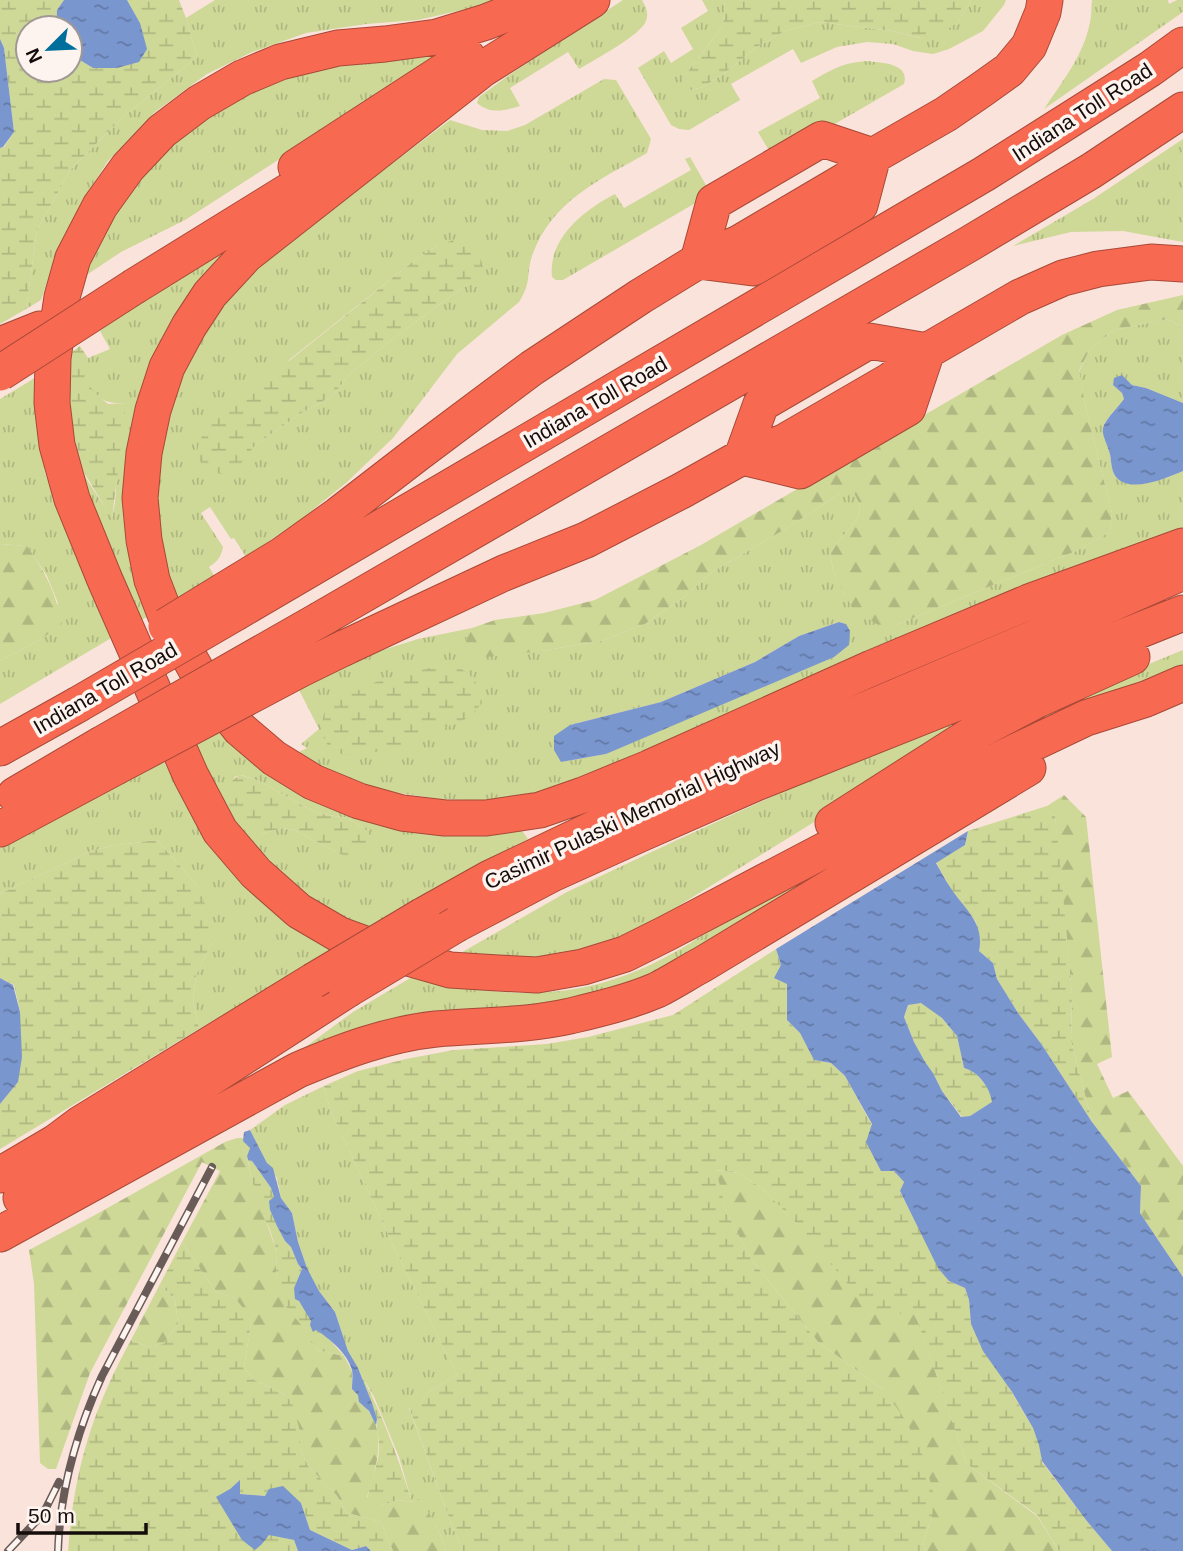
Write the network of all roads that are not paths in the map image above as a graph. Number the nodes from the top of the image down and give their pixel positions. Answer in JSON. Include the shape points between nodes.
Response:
{"nodes":[{"id":1,"x":541,"y":0,"type":"edge"},
{"id":2,"x":551,"y":0,"type":"edge"},
{"id":3,"x":592,"y":0,"type":"edge"},
{"id":4,"x":1045,"y":0,"type":"edge"},
{"id":5,"x":1183,"y":44,"type":"edge"},
{"id":6,"x":479,"y":72,"type":"junction"},
{"id":7,"x":1183,"y":110,"type":"edge"},
{"id":8,"x":873,"y":156,"type":"junction"},
{"id":9,"x":698,"y":261,"type":"junction"},
{"id":10,"x":1183,"y":264,"type":"edge"},
{"id":11,"x":126,"y":283,"type":"junction"},
{"id":12,"x":40,"y":329,"type":"junction"},
{"id":13,"x":0,"y":345,"type":"edge"},
{"id":14,"x":0,"y":355,"type":"edge"},
{"id":15,"x":0,"y":373,"type":"edge"},
{"id":16,"x":1183,"y":546,"type":"edge"},
{"id":17,"x":1183,"y":572,"type":"edge"},
{"id":18,"x":230,"y":602,"type":"junction"},
{"id":19,"x":1183,"y":612,"type":"edge"},
{"id":20,"x":1183,"y":635,"type":"edge"},
{"id":21,"x":1183,"y":683,"type":"edge"},
{"id":22,"x":71,"y":696,"type":"junction"},
{"id":23,"x":1146,"y":699,"type":"junction"},
{"id":24,"x":0,"y":730,"type":"edge"},
{"id":25,"x":0,"y":748,"type":"edge"},
{"id":26,"x":107,"y":757,"type":"junction"},
{"id":27,"x":0,"y":804,"type":"edge"},
{"id":28,"x":0,"y":829,"type":"edge"},
{"id":29,"x":667,"y":933,"type":"junction"},
{"id":30,"x":0,"y":1175,"type":"edge"},
{"id":31,"x":0,"y":1211,"type":"edge"},
{"id":32,"x":0,"y":1234,"type":"edge"}],
"edges":[{"from":1,"to":29,"type":"highway","via":[[437,37],[338,48],[280,62],[199,103],[162,131],[107,196],[73,258],[53,358],[57,445],[72,499],[105,580],[220,831],[256,873],[299,911],[340,935],[387,952],[450,970],[498,973],[537,975],[583,967],[625,954]]},
{"from":2,"to":11,"type":"highway"},
{"from":3,"to":6,"type":"highway"},
{"from":4,"to":8,"type":"highway","via":[[1029,46],[1009,69],[946,114]]},
{"from":5,"to":18,"type":"highway","name":"Indiana Toll Road","via":[[984,174]]},
{"from":6,"to":11,"type":"highway"},
{"from":6,"to":16,"type":"highway","via":[[246,255],[210,294],[189,326],[167,368],[153,410],[140,498],[152,580],[165,614],[203,682],[240,729],[274,758],[313,782],[402,813],[486,818],[540,810],[649,768],[1029,602]]},
{"from":7,"to":26,"type":"highway","bridge":true,"via":[[969,244],[321,619]]},
{"from":8,"to":9,"type":"highway","via":[[846,180],[739,243]]},
{"from":8,"to":9,"type":"highway","via":[[822,139],[714,202]]},
{"from":9,"to":18,"type":"highway","via":[[532,368],[282,555]]},
{"from":10,"to":26,"type":"highway","bridge":true,"via":[[1151,262],[1098,269],[1020,297],[784,442],[742,457],[586,540],[504,573]]},
{"from":11,"to":12,"type":"highway"},
{"from":11,"to":15,"type":"highway","bridge":true},
{"from":12,"to":13,"type":"highway"},
{"from":12,"to":14,"type":"highway"},
{"from":17,"to":30,"type":"highway","name":"Casimir Pulaski Memorial Highway","bridge":true,"via":[[660,797],[490,878],[313,981]]},
{"from":18,"to":22,"type":"highway","name":"Indiana Toll Road","bridge":true},
{"from":19,"to":31,"type":"highway","name":"Casimir Pulaski Memorial Highway","bridge":true,"via":[[745,789],[552,874],[347,989]]},
{"from":20,"to":29,"type":"highway","via":[[974,733]]},
{"from":21,"to":23,"type":"highway"},
{"from":22,"to":24,"type":"highway"},
{"from":22,"to":25,"type":"highway","name":"Indiana Toll Road"},
{"from":23,"to":29,"type":"highway","via":[[1086,718],[979,769]]},
{"from":23,"to":32,"type":"highway","via":[[656,990],[567,1017],[434,1029],[383,1038],[334,1055],[298,1070]]},
{"from":26,"to":27,"type":"highway"},
{"from":26,"to":28,"type":"highway"}]}
